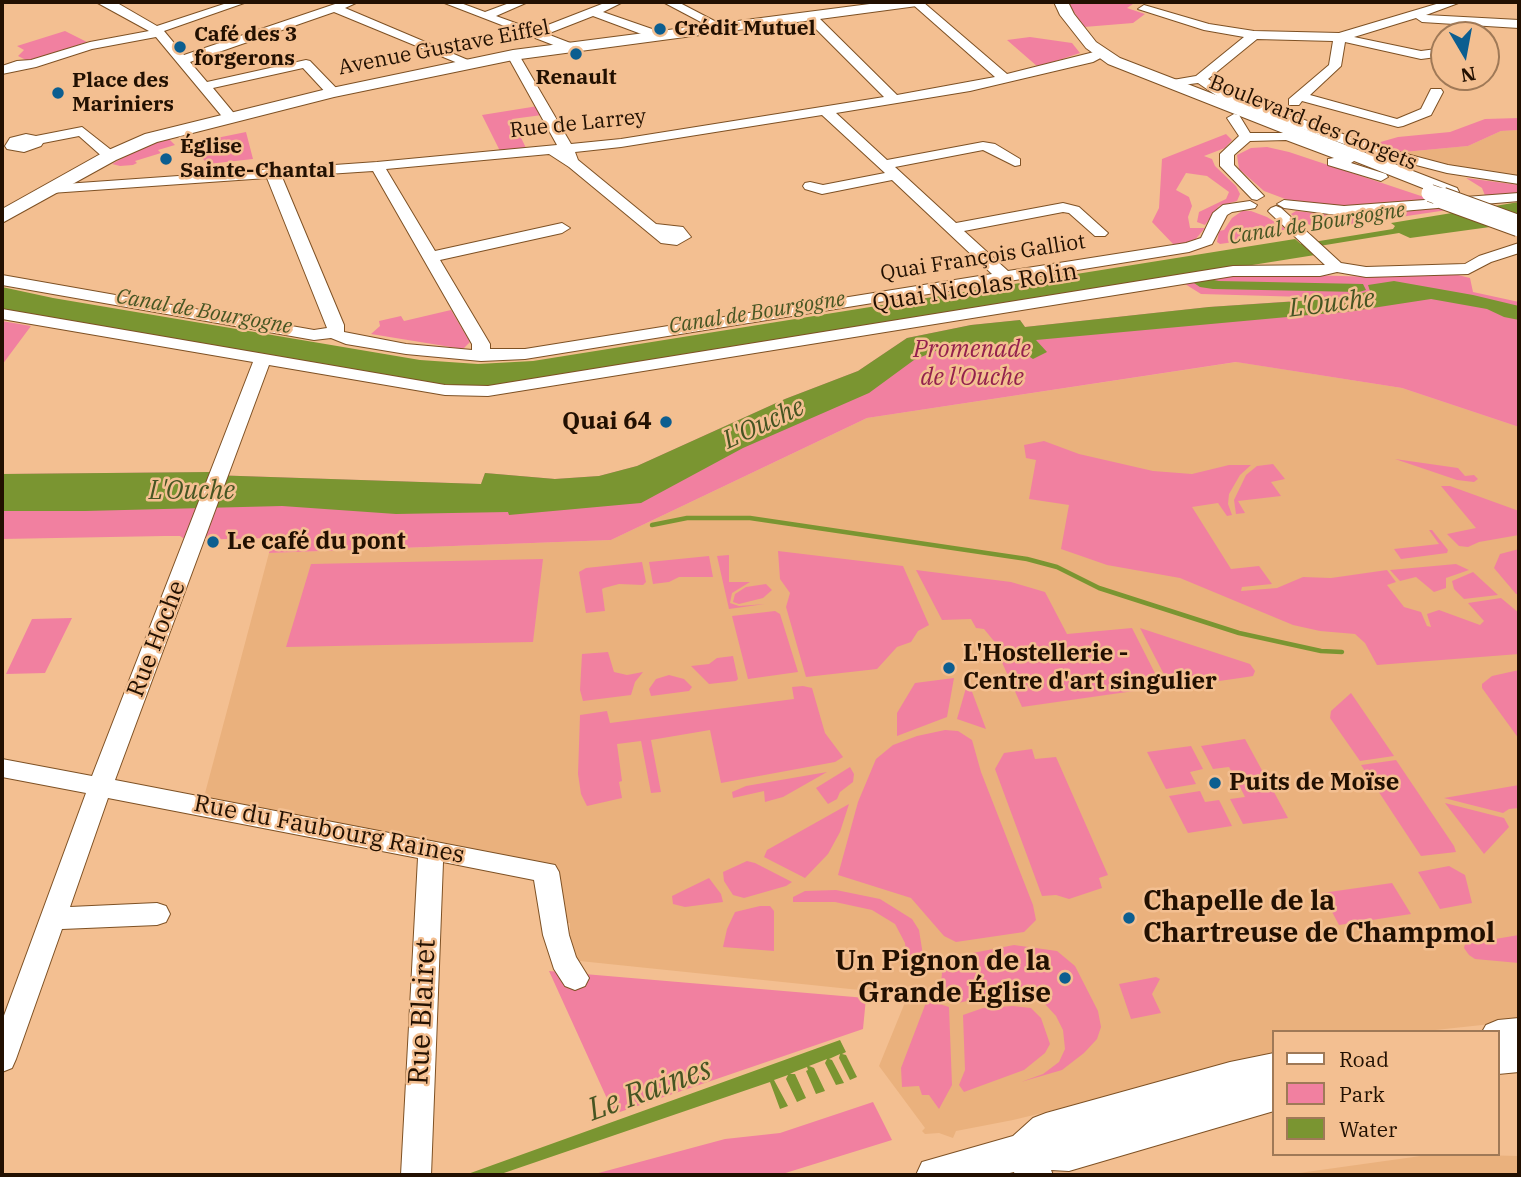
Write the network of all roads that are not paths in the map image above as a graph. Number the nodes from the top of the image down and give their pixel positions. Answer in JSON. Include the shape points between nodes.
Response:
{"nodes":[{"id":1,"x":102,"y":2,"type":"edge"},
{"id":2,"x":128,"y":2,"type":"edge"},
{"id":3,"x":241,"y":2,"type":"edge"},
{"id":4,"x":352,"y":2,"type":"edge"},
{"id":5,"x":448,"y":2,"type":"edge"},
{"id":6,"x":522,"y":2,"type":"edge"},
{"id":7,"x":617,"y":2,"type":"edge"},
{"id":8,"x":669,"y":2,"type":"edge"},
{"id":9,"x":917,"y":2,"type":"edge"},
{"id":10,"x":1049,"y":2,"type":"edge"},
{"id":11,"x":1418,"y":2,"type":"edge"},
{"id":12,"x":1455,"y":2,"type":"edge"},
{"id":13,"x":115,"y":6,"type":"junction"},
{"id":14,"x":1061,"y":6,"type":"edge"},
{"id":15,"x":334,"y":8,"type":"junction"},
{"id":16,"x":1144,"y":9,"type":"dead end"},
{"id":17,"x":1432,"y":9,"type":"junction"},
{"id":18,"x":593,"y":12,"type":"junction"},
{"id":19,"x":487,"y":15,"type":"junction"},
{"id":20,"x":810,"y":16,"type":"junction"},
{"id":21,"x":1406,"y":17,"type":"junction"},
{"id":22,"x":1466,"y":20,"type":"junction"},
{"id":23,"x":1519,"y":24,"type":"edge"},
{"id":24,"x":720,"y":27,"type":"junction"},
{"id":25,"x":157,"y":32,"type":"junction"},
{"id":26,"x":537,"y":34,"type":"junction"},
{"id":27,"x":1254,"y":35,"type":"junction"},
{"id":28,"x":652,"y":36,"type":"junction"},
{"id":29,"x":1340,"y":37,"type":"junction"},
{"id":30,"x":569,"y":47,"type":"junction"},
{"id":31,"x":1430,"y":54,"type":"edge"},
{"id":32,"x":513,"y":55,"type":"junction"},
{"id":33,"x":1097,"y":56,"type":"junction"},
{"id":34,"x":183,"y":60,"type":"junction"},
{"id":35,"x":469,"y":62,"type":"junction"},
{"id":36,"x":2,"y":70,"type":"edge"},
{"id":37,"x":1005,"y":79,"type":"junction"},
{"id":38,"x":1180,"y":85,"type":"junction"},
{"id":39,"x":205,"y":86,"type":"junction"},
{"id":40,"x":333,"y":92,"type":"junction"},
{"id":41,"x":1436,"y":92,"type":"dead end"},
{"id":42,"x":1301,"y":97,"type":"junction"},
{"id":43,"x":893,"y":98,"type":"junction"},
{"id":44,"x":824,"y":109,"type":"junction"},
{"id":45,"x":230,"y":117,"type":"junction"},
{"id":46,"x":1234,"y":118,"type":"junction"},
{"id":47,"x":1398,"y":123,"type":"junction"},
{"id":48,"x":1271,"y":129,"type":"junction"},
{"id":49,"x":35,"y":140,"type":"dead end"},
{"id":50,"x":1241,"y":142,"type":"junction"},
{"id":51,"x":1395,"y":144,"type":"dead end"},
{"id":52,"x":569,"y":148,"type":"junction"},
{"id":53,"x":552,"y":150,"type":"junction"},
{"id":54,"x":110,"y":156,"type":"junction"},
{"id":55,"x":1015,"y":162,"type":"dead end"},
{"id":56,"x":574,"y":164,"type":"junction"},
{"id":57,"x":377,"y":166,"type":"junction"},
{"id":58,"x":891,"y":170,"type":"junction"},
{"id":59,"x":273,"y":174,"type":"junction"},
{"id":60,"x":1519,"y":180,"type":"edge"},
{"id":61,"x":51,"y":189,"type":"junction"},
{"id":62,"x":818,"y":192,"type":"dead end"},
{"id":63,"x":1519,"y":197,"type":"edge"},
{"id":64,"x":1254,"y":200,"type":"junction"},
{"id":65,"x":1280,"y":208,"type":"junction"},
{"id":66,"x":2,"y":216,"type":"edge"},
{"id":67,"x":1519,"y":218,"type":"edge"},
{"id":68,"x":1519,"y":226,"type":"edge"},
{"id":69,"x":562,"y":228,"type":"dead end"},
{"id":70,"x":652,"y":228,"type":"dead end"},
{"id":71,"x":954,"y":228,"type":"junction"},
{"id":72,"x":1100,"y":233,"type":"dead end"},
{"id":73,"x":1519,"y":248,"type":"edge"},
{"id":74,"x":430,"y":257,"type":"junction"},
{"id":75,"x":1329,"y":260,"type":"junction"},
{"id":76,"x":1005,"y":277,"type":"junction"},
{"id":77,"x":2,"y":280,"type":"edge"},
{"id":78,"x":2,"y":314,"type":"edge"},
{"id":79,"x":335,"y":332,"type":"junction"},
{"id":80,"x":481,"y":356,"type":"junction"},
{"id":81,"x":263,"y":359,"type":"junction"},
{"id":82,"x":2,"y":768,"type":"edge"},
{"id":83,"x":100,"y":787,"type":"junction"},
{"id":84,"x":431,"y":849,"type":"junction"},
{"id":85,"x":157,"y":914,"type":"dead end"},
{"id":86,"x":51,"y":919,"type":"junction"},
{"id":87,"x":575,"y":978,"type":"dead end"},
{"id":88,"x":1519,"y":1034,"type":"edge"},
{"id":89,"x":1500,"y":1036,"type":"edge"},
{"id":90,"x":1519,"y":1056,"type":"edge"},
{"id":91,"x":1500,"y":1058,"type":"edge"},
{"id":92,"x":2,"y":1059,"type":"edge"},
{"id":93,"x":1272,"y":1069,"type":"edge"},
{"id":94,"x":1272,"y":1095,"type":"edge"},
{"id":95,"x":1029,"y":1163,"type":"edge"},
{"id":96,"x":416,"y":1175,"type":"edge"},
{"id":97,"x":935,"y":1175,"type":"edge"}],
"edges":[{"from":1,"to":13,"type":"street"},
{"from":2,"to":13,"type":"street"},
{"from":3,"to":25,"type":"street"},
{"from":4,"to":15,"type":"street"},
{"from":5,"to":19,"type":"street"},
{"from":6,"to":19,"type":"street"},
{"from":7,"to":18,"type":"street"},
{"from":8,"to":24,"type":"street"},
{"from":9,"to":20,"type":"main road","name":"Avenue Gustave Eiffel"},
{"from":9,"to":37,"type":"street"},
{"from":10,"to":33,"type":"main road"},
{"from":11,"to":17,"type":"street"},
{"from":12,"to":17,"type":"street"},
{"from":13,"to":25,"type":"street"},
{"from":14,"to":33,"type":"main road"},
{"from":15,"to":34,"type":"street"},
{"from":15,"to":35,"type":"street"},
{"from":16,"to":27,"type":"street"},
{"from":17,"to":21,"type":"street"},
{"from":17,"to":22,"type":"street"},
{"from":18,"to":26,"type":"street"},
{"from":18,"to":28,"type":"street"},
{"from":19,"to":26,"type":"street"},
{"from":20,"to":24,"type":"main road","name":"Avenue Gustave Eiffel"},
{"from":20,"to":43,"type":"street"},
{"from":21,"to":22,"type":"street"},
{"from":21,"to":29,"type":"street"},
{"from":22,"to":23,"type":"street"},
{"from":24,"to":28,"type":"main road","name":"Avenue Gustave Eiffel"},
{"from":25,"to":34,"type":"street"},
{"from":25,"to":36,"type":"street","via":[[56,57],[49,68],[22,64]]},
{"from":26,"to":30,"type":"street"},
{"from":27,"to":29,"type":"street"},
{"from":27,"to":38,"type":"street"},
{"from":28,"to":30,"type":"main road","name":"Avenue Gustave Eiffel"},
{"from":29,"to":31,"type":"street"},
{"from":29,"to":42,"type":"street","via":[[1335,66]]},
{"from":30,"to":32,"type":"main road","name":"Avenue Gustave Eiffel"},
{"from":32,"to":35,"type":"main road","name":"Avenue Gustave Eiffel"},
{"from":32,"to":52,"type":"street"},
{"from":33,"to":37,"type":"street","name":"Rue de Larrey"},
{"from":33,"to":38,"type":"main road","name":"Boulevard des Gorgets"},
{"from":34,"to":39,"type":"street"},
{"from":35,"to":40,"type":"main road","name":"Avenue Gustave Eiffel"},
{"from":37,"to":43,"type":"street","name":"Rue de Larrey"},
{"from":38,"to":46,"type":"main road","name":"Boulevard des Gorgets"},
{"from":38,"to":48,"type":"main road","name":"Boulevard des Gorgets"},
{"from":39,"to":40,"type":"street","via":[[306,64]]},
{"from":39,"to":45,"type":"street"},
{"from":40,"to":45,"type":"main road","name":"Avenue Gustave Eiffel"},
{"from":41,"to":47,"type":"street","via":[[1426,112]]},
{"from":42,"to":47,"type":"street"},
{"from":42,"to":48,"type":"street"},
{"from":43,"to":44,"type":"street","name":"Rue de Larrey"},
{"from":44,"to":52,"type":"street","name":"Rue de Larrey"},
{"from":44,"to":58,"type":"street"},
{"from":45,"to":54,"type":"main road","name":"Avenue Gustave Eiffel","via":[[166,132]]},
{"from":46,"to":48,"type":"main road","name":"Boulevard des Gorgets"},
{"from":46,"to":50,"type":"street"},
{"from":47,"to":51,"type":"street","via":[[1380,131]]},
{"from":48,"to":50,"type":"street"},
{"from":48,"to":60,"type":"street","via":[[1447,170]]},
{"from":48,"to":67,"type":"main road","name":"Boulevard des Gorgets"},
{"from":48,"to":68,"type":"main road","name":"Boulevard des Gorgets","bridge":true,"via":[[1381,177]]},
{"from":49,"to":54,"type":"street","via":[[82,131]]},
{"from":50,"to":64,"type":"street","via":[[1227,154],[1227,166]]},
{"from":52,"to":53,"type":"street","name":"Rue de Larrey"},
{"from":52,"to":56,"type":"street"},
{"from":53,"to":56,"type":"street"},
{"from":53,"to":57,"type":"street","name":"Rue de Larrey"},
{"from":54,"to":61,"type":"main road","name":"Avenue Gustave Eiffel"},
{"from":55,"to":58,"type":"street","via":[[983,146]]},
{"from":56,"to":70,"type":"street"},
{"from":57,"to":59,"type":"street","name":"Rue de Larrey"},
{"from":57,"to":74,"type":"street"},
{"from":58,"to":62,"type":"street"},
{"from":58,"to":71,"type":"street"},
{"from":59,"to":61,"type":"street","name":"Rue de Larrey"},
{"from":59,"to":79,"type":"street"},
{"from":61,"to":66,"type":"main road","name":"Avenue Gustave Eiffel"},
{"from":63,"to":65,"type":"street","via":[[1344,211]]},
{"from":64,"to":65,"type":"street","via":[[1261,210]]},
{"from":64,"to":76,"type":"street","name":"Quai François Galliot","via":[[1221,213],[1207,241],[1198,245]]},
{"from":65,"to":75,"type":"street"},
{"from":69,"to":74,"type":"street"},
{"from":71,"to":72,"type":"street","via":[[1065,204]]},
{"from":71,"to":76,"type":"street"},
{"from":73,"to":75,"type":"street","name":"Quai Nicolas Rolin","via":[[1468,269],[1366,272]]},
{"from":74,"to":80,"type":"street","via":[[481,344]]},
{"from":75,"to":81,"type":"street","name":"Quai Nicolas Rolin","via":[[1320,271],[1253,270],[1196,277],[499,390],[444,390]]},
{"from":76,"to":80,"type":"street","name":"Quai François Galliot","via":[[594,345]]},
{"from":77,"to":79,"type":"street","name":"Quai François Galliot","via":[[314,335]]},
{"from":78,"to":81,"type":"street","name":"Quai Nicolas Rolin"},
{"from":79,"to":80,"type":"street","name":"Quai François Galliot","via":[[346,339]]},
{"from":81,"to":83,"type":"street","name":"Rue Hoche"},
{"from":82,"to":83,"type":"street","name":"Rue du Faubourg Raines"},
{"from":83,"to":84,"type":"street","name":"Rue du Faubourg Raines"},
{"from":83,"to":86,"type":"street","name":"Rue Hoche"},
{"from":84,"to":87,"type":"street","name":"Rue du Faubourg Raines","via":[[546,872],[556,935]]},
{"from":84,"to":96,"type":"street","name":"Rue Blairet"},
{"from":85,"to":86,"type":"street"},
{"from":86,"to":92,"type":"street","name":"Rue Hoche"},
{"from":88,"to":89,"type":"main road"},
{"from":90,"to":91,"type":"main road"},
{"from":93,"to":95,"type":"main road","via":[[1046,1130]]},
{"from":94,"to":95,"type":"main road"},
{"from":95,"to":97,"type":"main road"}]}
